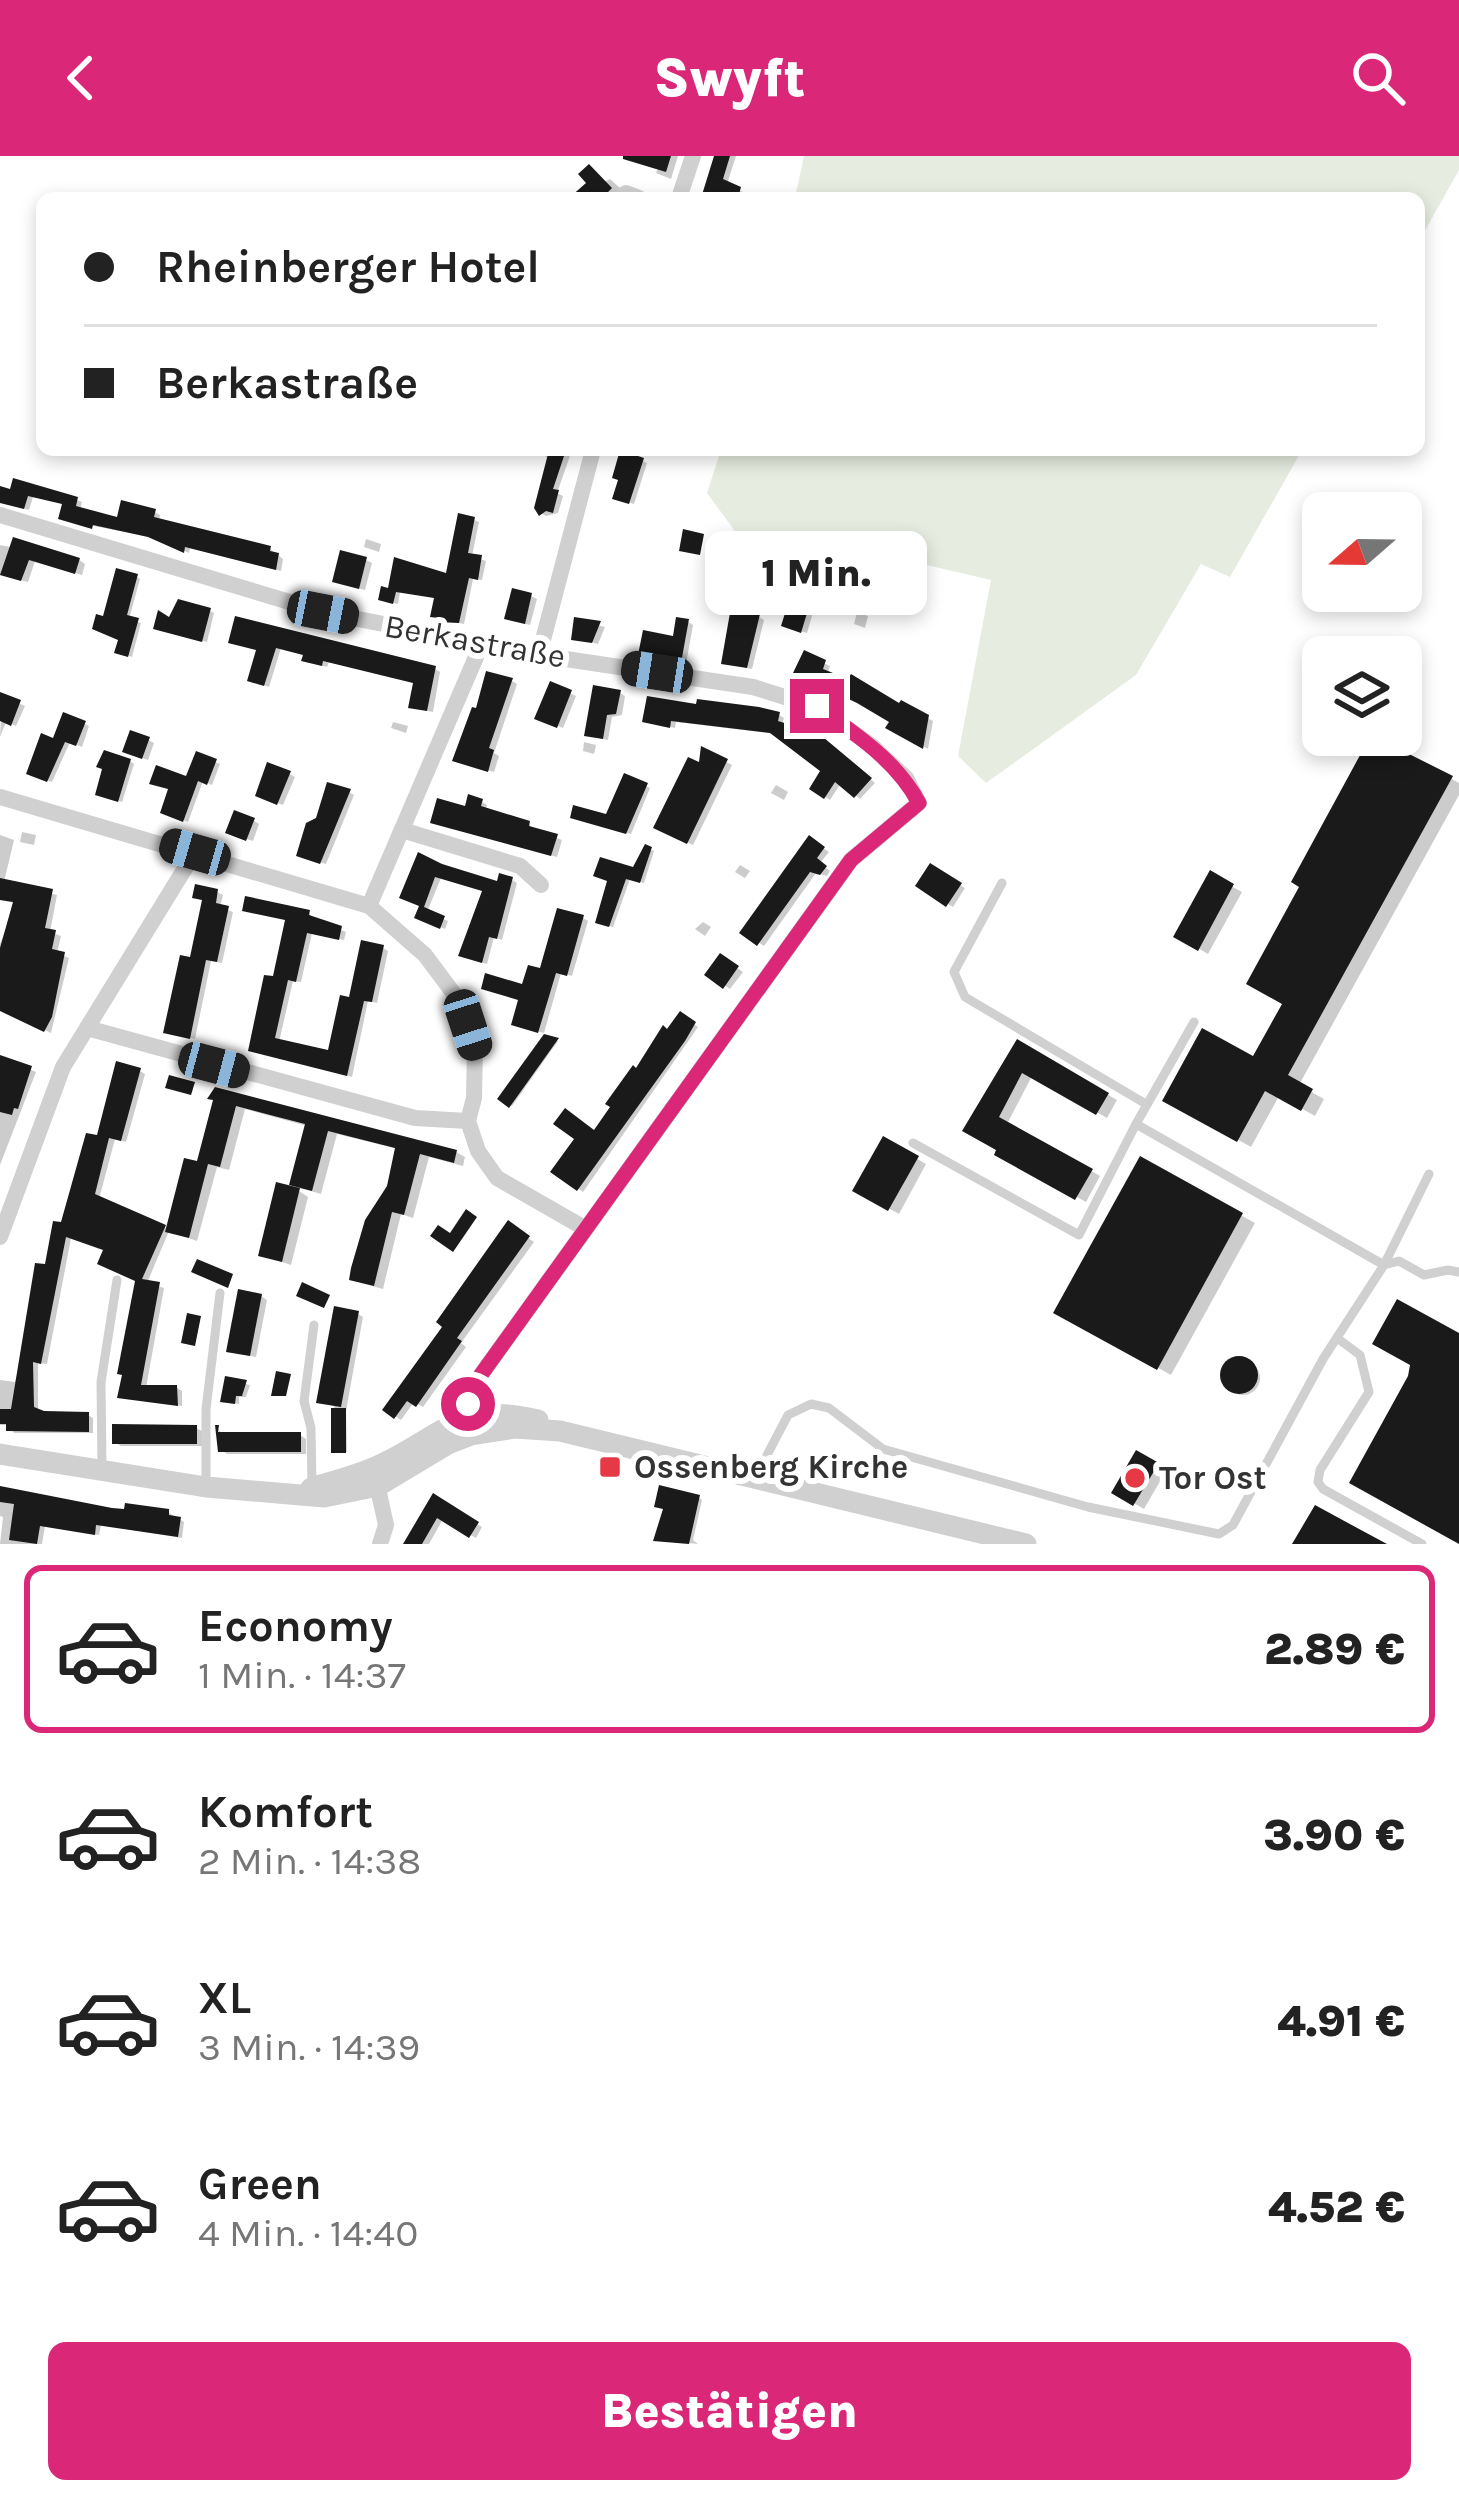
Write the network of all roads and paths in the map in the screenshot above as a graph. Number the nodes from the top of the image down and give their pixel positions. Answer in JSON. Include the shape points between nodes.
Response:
{"nodes":[{"id":1,"x":693,"y":156,"type":"edge"},
{"id":2,"x":682,"y":192,"type":"edge"},
{"id":3,"x":591,"y":456,"type":"edge"},
{"id":4,"x":0,"y":515,"type":"edge"},
{"id":5,"x":482,"y":643,"type":"junction"},
{"id":6,"x":538,"y":655,"type":"junction"},
{"id":7,"x":0,"y":797,"type":"edge"},
{"id":8,"x":402,"y":830,"type":"junction"},
{"id":9,"x":195,"y":852,"type":"junction"},
{"id":10,"x":1003,"y":883,"type":"dead end"},
{"id":11,"x":542,"y":885,"type":"dead end"},
{"id":12,"x":369,"y":906,"type":"junction"},
{"id":13,"x":1194,"y":1022,"type":"dead end"},
{"id":14,"x":87,"y":1028,"type":"junction"},
{"id":15,"x":1146,"y":1104,"type":"junction"},
{"id":16,"x":468,"y":1121,"type":"junction"},
{"id":17,"x":1136,"y":1124,"type":"junction"},
{"id":18,"x":913,"y":1143,"type":"dead end"},
{"id":19,"x":1429,"y":1174,"type":"dead end"},
{"id":20,"x":7,"y":1194,"type":"edge"},
{"id":21,"x":586,"y":1229,"type":"junction"},
{"id":22,"x":0,"y":1237,"type":"edge"},
{"id":23,"x":1384,"y":1265,"type":"junction"},
{"id":24,"x":1459,"y":1272,"type":"edge"},
{"id":25,"x":117,"y":1280,"type":"dead end"},
{"id":26,"x":220,"y":1293,"type":"dead end"},
{"id":27,"x":314,"y":1325,"type":"dead end"},
{"id":28,"x":1337,"y":1338,"type":"junction"},
{"id":29,"x":467,"y":1426,"type":"junction"},
{"id":30,"x":0,"y":1454,"type":"edge"},
{"id":31,"x":101,"y":1468,"type":"junction"},
{"id":32,"x":756,"y":1476,"type":"junction"},
{"id":33,"x":375,"y":1477,"type":"junction"},
{"id":34,"x":206,"y":1487,"type":"junction"},
{"id":35,"x":312,"y":1492,"type":"junction"},
{"id":36,"x":380,"y":1544,"type":"edge"},
{"id":37,"x":1026,"y":1544,"type":"edge"},
{"id":38,"x":1422,"y":1544,"type":"edge"}],
"edges":[{"from":1,"to":2,"type":"street"},
{"from":3,"to":6,"type":"street"},
{"from":4,"to":5,"type":"street","name":"Berkastraße","via":[[323,612]]},
{"from":5,"to":6,"type":"street","name":"Berkastraße"},
{"from":5,"to":8,"type":"street"},
{"from":6,"to":21,"type":"street","name":"Berkastraße","via":[[753,687],[817,706],[906,778],[919,803],[851,860]]},
{"from":7,"to":9,"type":"street"},
{"from":8,"to":11,"type":"street","via":[[520,866]]},
{"from":8,"to":12,"type":"street"},
{"from":9,"to":12,"type":"street"},
{"from":9,"to":14,"type":"street"},
{"from":10,"to":15,"type":"lane","via":[[954,972],[965,998]]},
{"from":12,"to":16,"type":"street","via":[[424,955],[460,1002],[476,1048]]},
{"from":13,"to":15,"type":"lane"},
{"from":14,"to":16,"type":"street","via":[[415,1118]]},
{"from":14,"to":20,"type":"street"},
{"from":15,"to":17,"type":"lane"},
{"from":16,"to":21,"type":"street","via":[[497,1178]]},
{"from":17,"to":18,"type":"lane","via":[[1078,1235]]},
{"from":17,"to":23,"type":"lane"},
{"from":19,"to":23,"type":"lane"},
{"from":20,"to":22,"type":"street"},
{"from":21,"to":29,"type":"street","via":[[475,1383]]},
{"from":23,"to":24,"type":"lane","via":[[1399,1261],[1424,1275]]},
{"from":23,"to":28,"type":"lane"},
{"from":25,"to":31,"type":"lane","via":[[100,1382]]},
{"from":26,"to":34,"type":"lane"},
{"from":27,"to":35,"type":"lane","via":[[304,1401]]},
{"from":28,"to":32,"type":"lane","via":[[1233,1525],[1220,1534],[1088,1507],[883,1449],[829,1408],[811,1404],[788,1415]]},
{"from":28,"to":38,"type":"lane","via":[[1360,1355],[1370,1392],[1318,1482]]},
{"from":29,"to":32,"type":"street","via":[[560,1431]]},
{"from":29,"to":33,"type":"street","via":[[448,1444]]},
{"from":30,"to":31,"type":"street"},
{"from":31,"to":34,"type":"street"},
{"from":32,"to":37,"type":"street"},
{"from":33,"to":35,"type":"street"},
{"from":33,"to":36,"type":"street","via":[[386,1525]]},
{"from":34,"to":35,"type":"street"}]}
